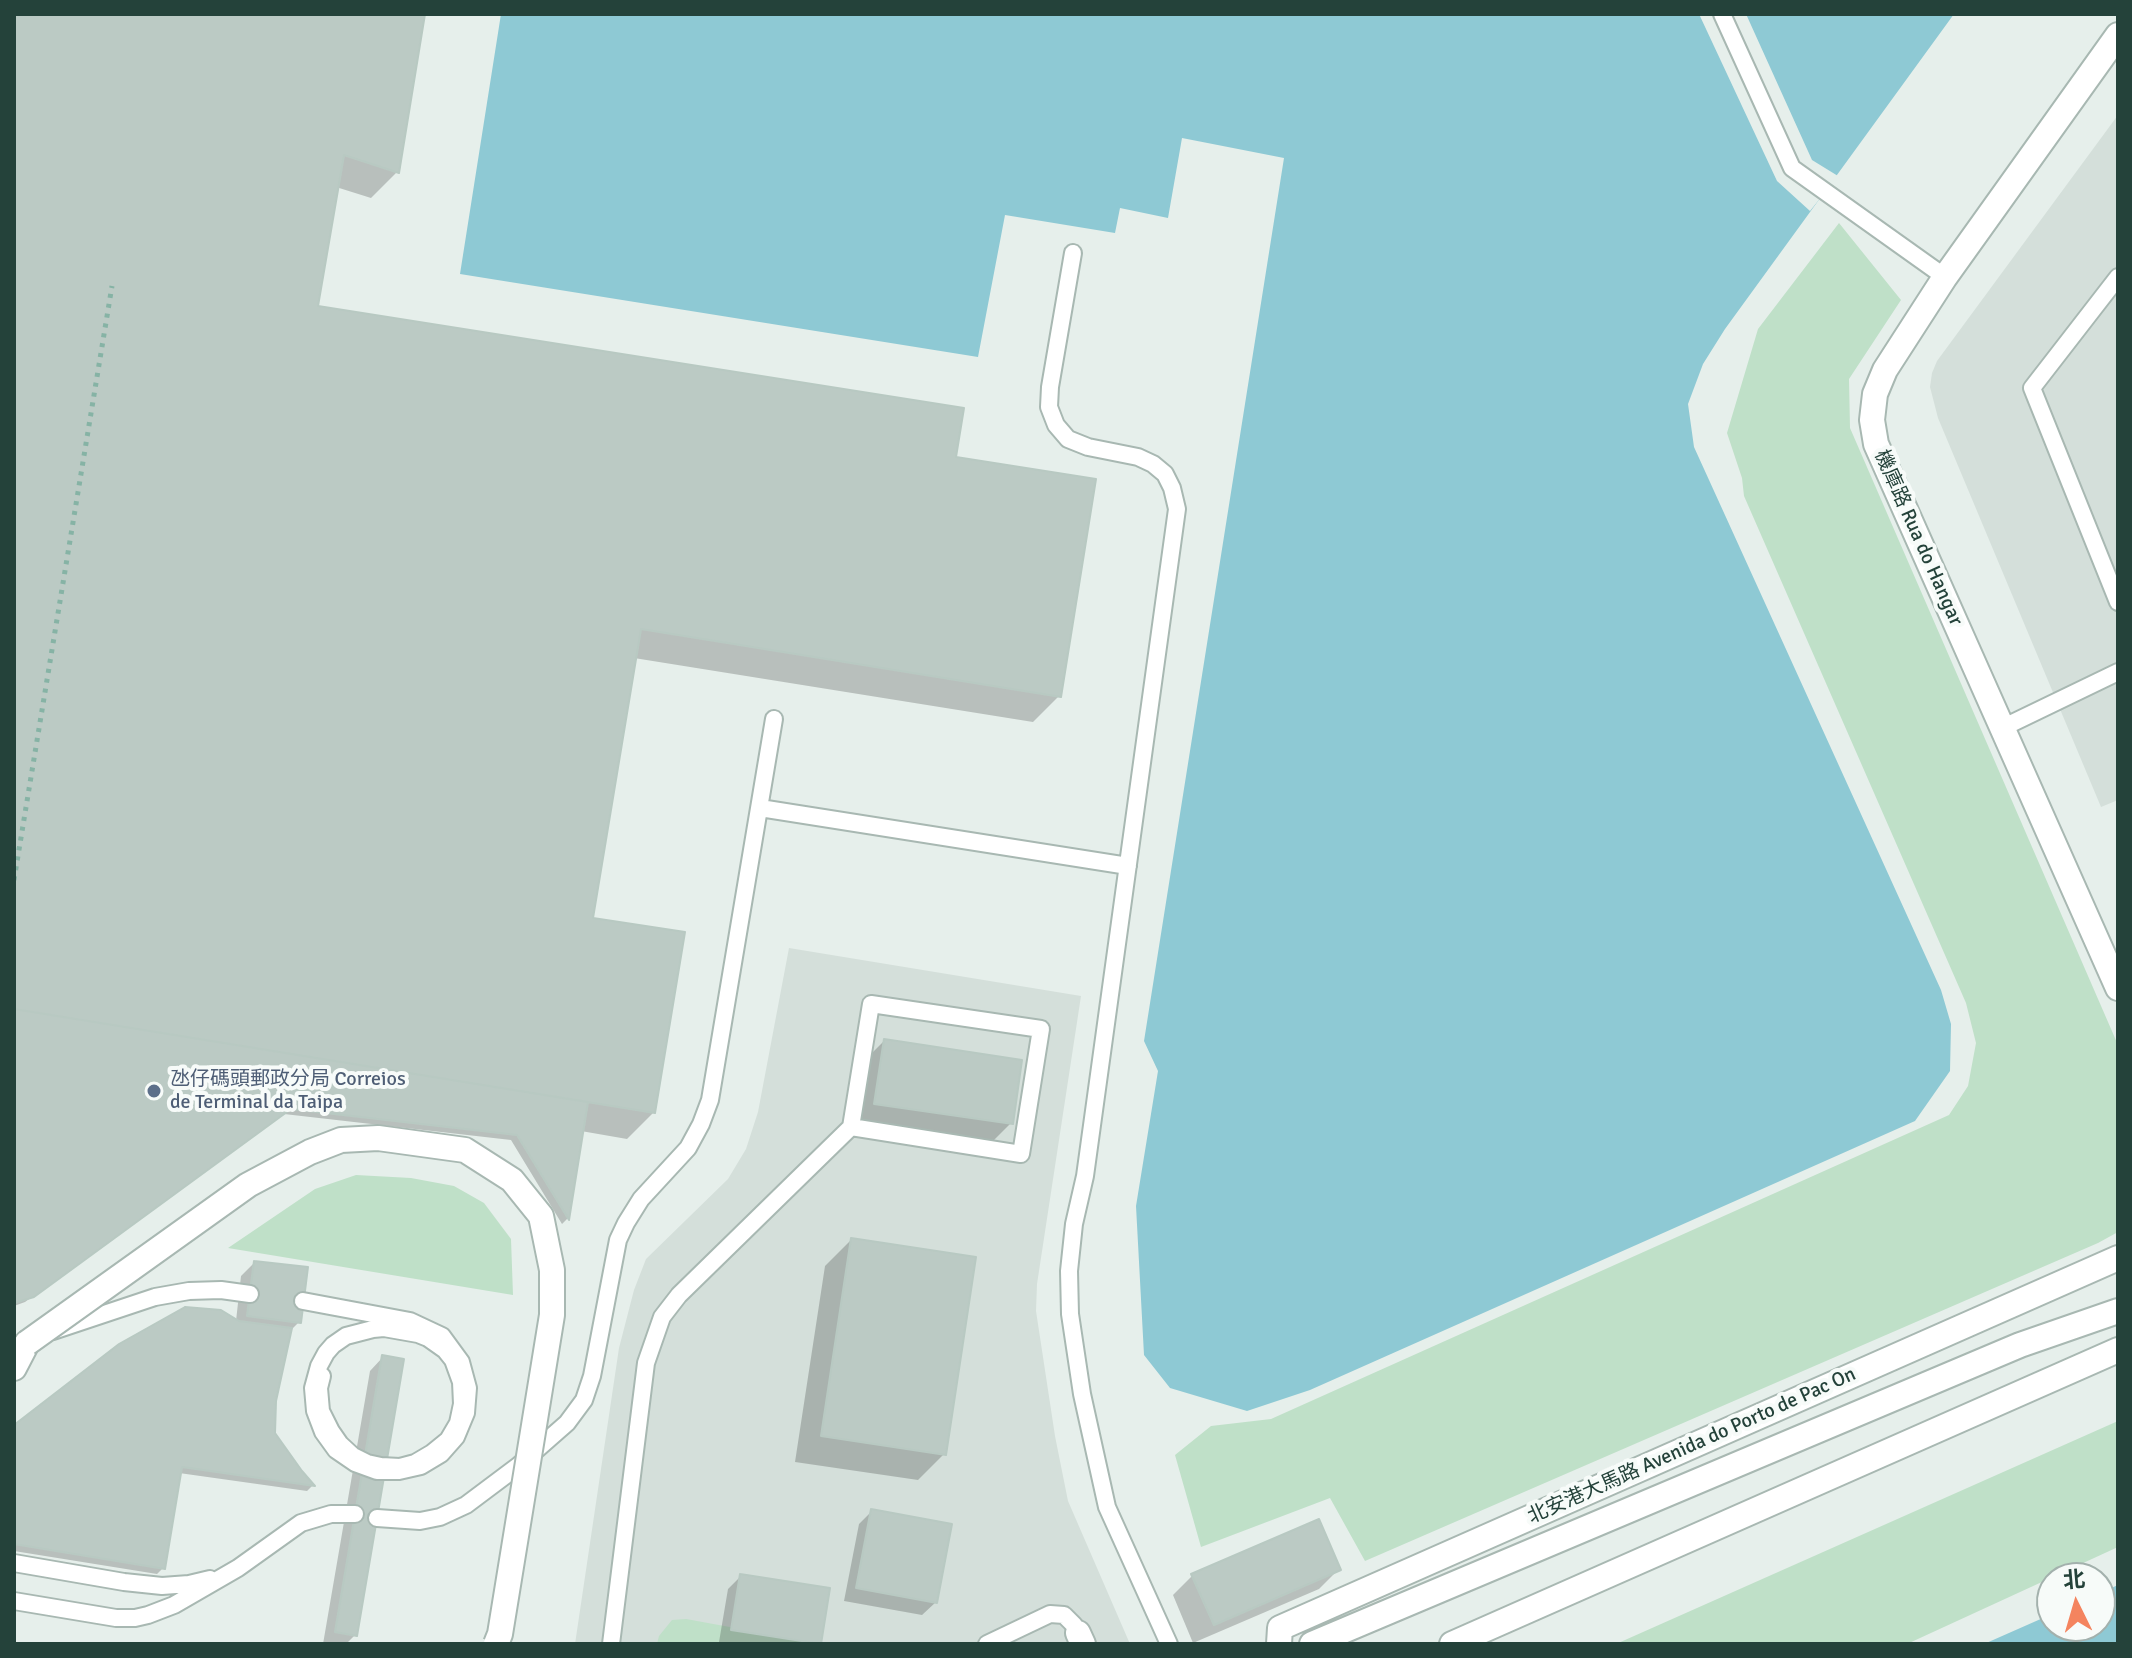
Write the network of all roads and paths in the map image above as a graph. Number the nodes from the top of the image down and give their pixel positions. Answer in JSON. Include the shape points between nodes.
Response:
{"nodes":[{"id":1,"x":1722,"y":14,"type":"edge"},
{"id":2,"x":2118,"y":35,"type":"edge"},
{"id":3,"x":1073,"y":253,"type":"dead end"},
{"id":4,"x":1945,"y":277,"type":"junction"},
{"id":5,"x":2118,"y":277,"type":"edge"},
{"id":6,"x":112,"y":286,"type":"dead end"},
{"id":7,"x":2118,"y":602,"type":"edge"},
{"id":8,"x":2118,"y":672,"type":"edge"},
{"id":9,"x":774,"y":719,"type":"dead end"},
{"id":10,"x":2002,"y":728,"type":"junction"},
{"id":11,"x":760,"y":808,"type":"junction"},
{"id":12,"x":1128,"y":866,"type":"junction"},
{"id":13,"x":14,"y":880,"type":"edge"},
{"id":14,"x":2118,"y":988,"type":"edge"},
{"id":15,"x":851,"y":1127,"type":"junction"},
{"id":16,"x":2118,"y":1258,"type":"edge"},
{"id":17,"x":250,"y":1294,"type":"dead end"},
{"id":18,"x":2118,"y":1294,"type":"edge"},
{"id":19,"x":303,"y":1301,"type":"dead end"},
{"id":20,"x":2118,"y":1311,"type":"edge"},
{"id":21,"x":27,"y":1344,"type":"edge"},
{"id":22,"x":2020,"y":1345,"type":"junction"},
{"id":23,"x":2118,"y":1350,"type":"edge"},
{"id":24,"x":14,"y":1368,"type":"edge"},
{"id":25,"x":322,"y":1376,"type":"dead end"},
{"id":26,"x":355,"y":1514,"type":"dead end"},
{"id":27,"x":377,"y":1518,"type":"dead end"},
{"id":28,"x":14,"y":1563,"type":"edge"},
{"id":29,"x":238,"y":1568,"type":"junction"},
{"id":30,"x":14,"y":1601,"type":"edge"},
{"id":31,"x":1080,"y":1639,"type":"edge"},
{"id":32,"x":496,"y":1644,"type":"edge"},
{"id":33,"x":611,"y":1644,"type":"edge"},
{"id":34,"x":987,"y":1644,"type":"edge"},
{"id":35,"x":1169,"y":1644,"type":"edge"},
{"id":36,"x":1279,"y":1644,"type":"edge"},
{"id":37,"x":1312,"y":1644,"type":"edge"},
{"id":38,"x":1452,"y":1644,"type":"edge"}],
"edges":[{"from":1,"to":4,"type":"lane","via":[[1792,168]]},
{"from":2,"to":4,"type":"street","name":"機庫路 Rua do Hangar"},
{"from":3,"to":12,"type":"lane","via":[[1050,387],[1049,407],[1056,425],[1068,439],[1153,464],[1165,474],[1177,509]]},
{"from":4,"to":10,"type":"street","name":"機庫路 Rua do Hangar","via":[[1885,370],[1872,420],[1876,444]]},
{"from":5,"to":7,"type":"lane","via":[[2032,388]]},
{"from":6,"to":13,"type":"path"},
{"from":8,"to":10,"type":"lane"},
{"from":9,"to":11,"type":"lane"},
{"from":10,"to":14,"type":"street","name":"機庫路 Rua do Hangar"},
{"from":11,"to":12,"type":"lane"},
{"from":11,"to":27,"type":"lane","via":[[710,1100],[688,1148],[641,1199],[618,1240],[584,1400],[567,1423],[466,1505],[420,1521]]},
{"from":12,"to":35,"type":"lane","via":[[1074,1224],[1070,1314],[1107,1507]]},
{"from":15,"to":15,"type":"lane","via":[[1021,1154],[1041,1029],[871,1004]]},
{"from":15,"to":33,"type":"lane","via":[[662,1317],[646,1363]]},
{"from":16,"to":36,"type":"street","name":"北安港大馬路 Avenida do Porto de Pac On","via":[[1280,1628]]},
{"from":17,"to":21,"type":"lane","via":[[189,1291],[155,1297]]},
{"from":18,"to":22,"type":"street"},
{"from":19,"to":25,"type":"lane","via":[[410,1321],[442,1336],[461,1362],[468,1388],[466,1413],[441,1454],[421,1466],[377,1471],[336,1450],[315,1411],[313,1388],[333,1345],[373,1329],[401,1331],[428,1338],[445,1350],[459,1371],[462,1404],[448,1440],[400,1467],[353,1456],[331,1431],[321,1411]]},
{"from":20,"to":22,"type":"street"},
{"from":21,"to":24,"type":"street"},
{"from":21,"to":32,"type":"street","bridge":true,"via":[[248,1185],[341,1140],[378,1138],[465,1150],[512,1180],[541,1216],[552,1270],[552,1315]]},
{"from":22,"to":37,"type":"street"},
{"from":23,"to":38,"type":"street"},
{"from":26,"to":29,"type":"lane","via":[[301,1523]]},
{"from":28,"to":29,"type":"lane","via":[[162,1586],[211,1579]]},
{"from":29,"to":30,"type":"lane","via":[[174,1605],[135,1618]]},
{"from":31,"to":34,"type":"lane","via":[[1064,1615],[1050,1614]]}]}
